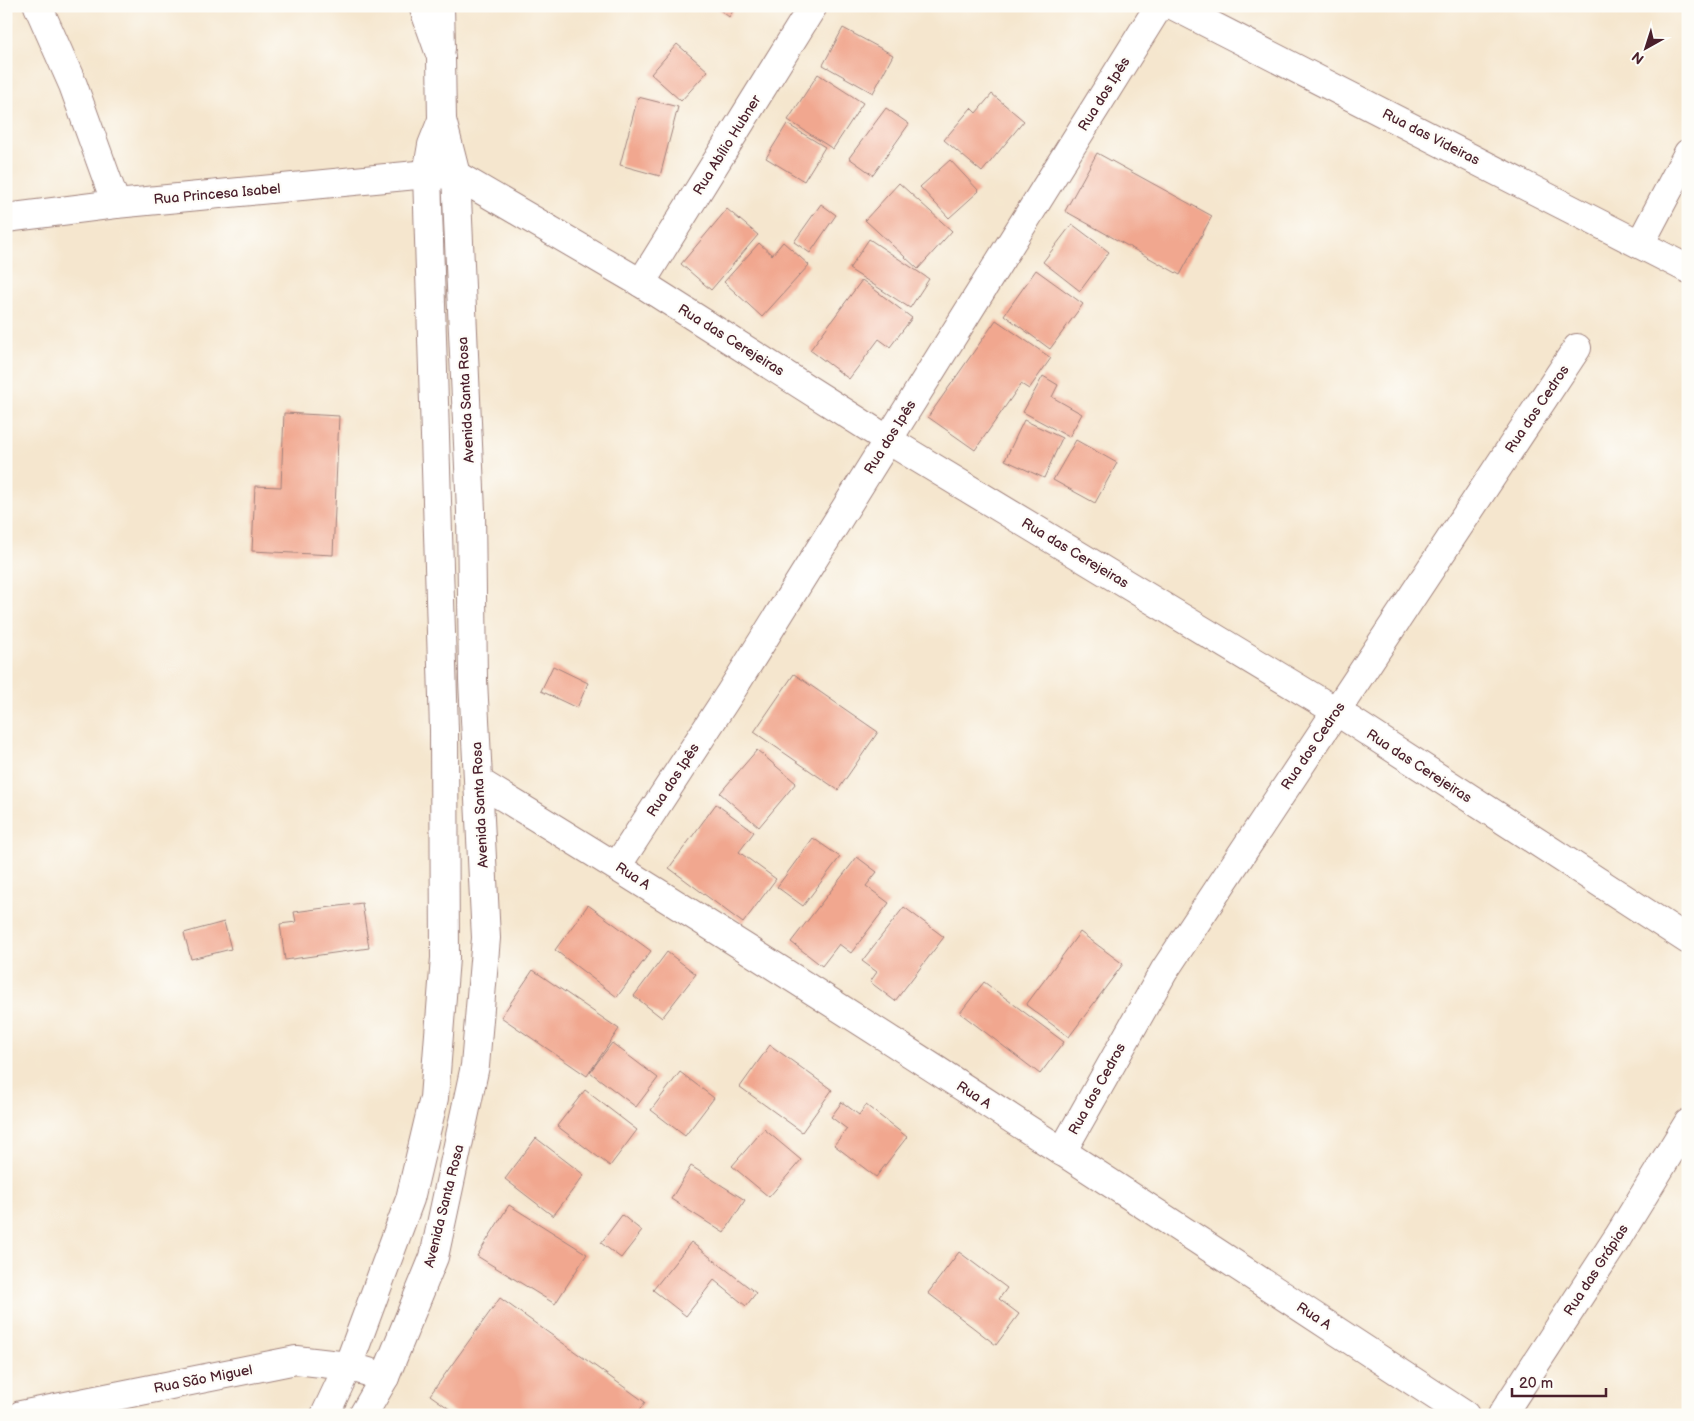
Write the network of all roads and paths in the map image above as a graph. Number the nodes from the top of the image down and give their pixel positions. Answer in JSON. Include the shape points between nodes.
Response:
{"nodes":[{"id":1,"x":38,"y":6,"type":"edge"},
{"id":2,"x":423,"y":6,"type":"edge"},
{"id":3,"x":440,"y":6,"type":"edge"},
{"id":4,"x":813,"y":6,"type":"edge"},
{"id":5,"x":1158,"y":6,"type":"edge"},
{"id":6,"x":1174,"y":6,"type":"edge"},
{"id":7,"x":441,"y":57,"type":"junction"},
{"id":8,"x":442,"y":120,"type":"junction"},
{"id":9,"x":1688,"y":154,"type":"edge"},
{"id":10,"x":427,"y":174,"type":"junction"},
{"id":11,"x":456,"y":175,"type":"junction"},
{"id":12,"x":116,"y":204,"type":"junction"},
{"id":13,"x":6,"y":218,"type":"edge"},
{"id":14,"x":1640,"y":244,"type":"junction"},
{"id":15,"x":1688,"y":269,"type":"edge"},
{"id":16,"x":641,"y":283,"type":"junction"},
{"id":17,"x":1577,"y":348,"type":"dead end"},
{"id":18,"x":888,"y":440,"type":"junction"},
{"id":19,"x":1336,"y":711,"type":"junction"},
{"id":20,"x":444,"y":730,"type":"junction"},
{"id":21,"x":476,"y":732,"type":"junction"},
{"id":22,"x":479,"y":782,"type":"junction"},
{"id":23,"x":617,"y":866,"type":"junction"},
{"id":24,"x":1688,"y":940,"type":"edge"},
{"id":25,"x":444,"y":979,"type":"junction"},
{"id":26,"x":482,"y":986,"type":"junction"},
{"id":27,"x":1688,"y":1123,"type":"edge"},
{"id":28,"x":1062,"y":1152,"type":"junction"},
{"id":29,"x":348,"y":1366,"type":"junction"},
{"id":30,"x":385,"y":1377,"type":"junction"},
{"id":31,"x":21,"y":1415,"type":"edge"},
{"id":32,"x":325,"y":1415,"type":"edge"},
{"id":33,"x":363,"y":1415,"type":"edge"},
{"id":34,"x":1465,"y":1415,"type":"edge"},
{"id":35,"x":1502,"y":1415,"type":"edge"}],
"edges":[{"from":1,"to":12,"type":"street","via":[[73,85]]},
{"from":2,"to":7,"type":"street"},
{"from":3,"to":7,"type":"street"},
{"from":4,"to":16,"type":"street","name":"Rua Abílio Hubner"},
{"from":5,"to":18,"type":"street","name":"Rua dos Ipês"},
{"from":6,"to":14,"type":"street","name":"Rua das Videiras"},
{"from":7,"to":8,"type":"street"},
{"from":8,"to":10,"type":"street","via":[[432,145]]},
{"from":8,"to":11,"type":"street","name":"Avenida Santa Rosa"},
{"from":9,"to":14,"type":"street"},
{"from":10,"to":11,"type":"street","name":"Rua Princesa Isabel"},
{"from":10,"to":12,"type":"street","name":"Rua Princesa Isabel"},
{"from":10,"to":20,"type":"street"},
{"from":11,"to":16,"type":"street","name":"Rua das Cerejeiras"},
{"from":11,"to":21,"type":"street","name":"Avenida Santa Rosa","via":[[471,512]]},
{"from":12,"to":13,"type":"street","name":"Rua Princesa Isabel"},
{"from":14,"to":15,"type":"street","name":"Rua das Videiras"},
{"from":16,"to":18,"type":"street","name":"Rua das Cerejeiras"},
{"from":17,"to":19,"type":"street","name":"Rua dos Cedros"},
{"from":18,"to":19,"type":"street","name":"Rua das Cerejeiras"},
{"from":18,"to":23,"type":"street","name":"Rua dos Ipês"},
{"from":19,"to":24,"type":"street","name":"Rua das Cerejeiras"},
{"from":19,"to":28,"type":"street","name":"Rua dos Cedros","via":[[1164,971]]},
{"from":20,"to":21,"type":"street"},
{"from":20,"to":25,"type":"street"},
{"from":21,"to":22,"type":"street","name":"Avenida Santa Rosa"},
{"from":22,"to":23,"type":"street","name":"Rua A"},
{"from":22,"to":26,"type":"street","name":"Avenida Santa Rosa","via":[[486,938]]},
{"from":23,"to":28,"type":"street","name":"Rua A"},
{"from":25,"to":26,"type":"street"},
{"from":25,"to":29,"type":"street","via":[[434,1098],[410,1199]]},
{"from":26,"to":30,"type":"street","name":"Avenida Santa Rosa","via":[[475,1066],[434,1257]]},
{"from":27,"to":35,"type":"street","name":"Rua das Grápias"},
{"from":28,"to":34,"type":"street","name":"Rua A"},
{"from":29,"to":30,"type":"street","name":"Rua São Miguel"},
{"from":29,"to":31,"type":"street","name":"Rua São Miguel","via":[[296,1360]]},
{"from":29,"to":32,"type":"street"},
{"from":30,"to":33,"type":"street","name":"Avenida Santa Rosa"}]}
